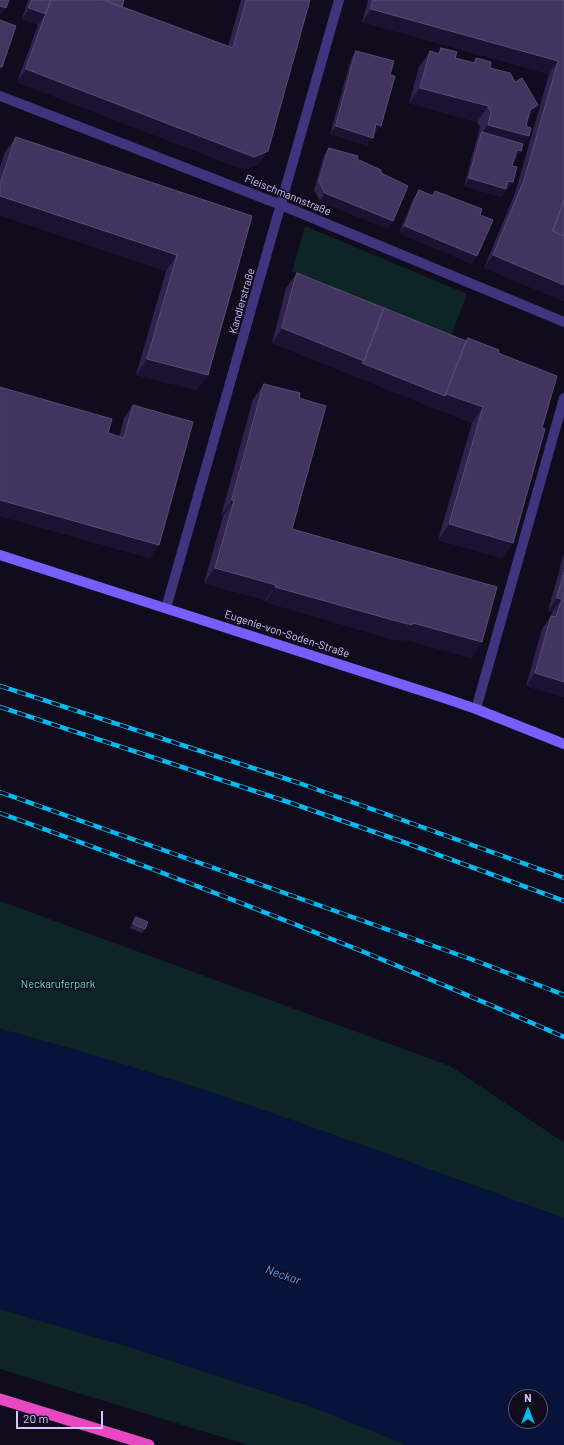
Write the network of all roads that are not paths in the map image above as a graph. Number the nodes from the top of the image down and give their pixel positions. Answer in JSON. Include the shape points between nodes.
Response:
{"nodes":[{"id":1,"x":339,"y":0,"type":"edge"},
{"id":2,"x":0,"y":96,"type":"edge"},
{"id":3,"x":281,"y":205,"type":"junction"},
{"id":4,"x":564,"y":322,"type":"edge"},
{"id":5,"x":564,"y":398,"type":"edge"},
{"id":6,"x":0,"y":555,"type":"edge"},
{"id":7,"x":166,"y":608,"type":"junction"},
{"id":8,"x":476,"y":709,"type":"junction"},
{"id":9,"x":564,"y":744,"type":"edge"},
{"id":10,"x":0,"y":1399,"type":"edge"},
{"id":11,"x":149,"y":1445,"type":"edge"}],
"edges":[{"from":1,"to":3,"type":"street","name":"Kandlerstraße"},
{"from":2,"to":3,"type":"street","name":"Fleischmannstraße"},
{"from":3,"to":4,"type":"street","name":"Fleischmannstraße"},
{"from":3,"to":7,"type":"street","name":"Kandlerstraße"},
{"from":5,"to":8,"type":"street"},
{"from":6,"to":7,"type":"main road","name":"Eugenie-von-Soden-Straße"},
{"from":7,"to":8,"type":"main road","name":"Eugenie-von-Soden-Straße"},
{"from":8,"to":9,"type":"main road","name":"Eugenie-von-Soden-Straße"},
{"from":10,"to":11,"type":"highway"}]}
